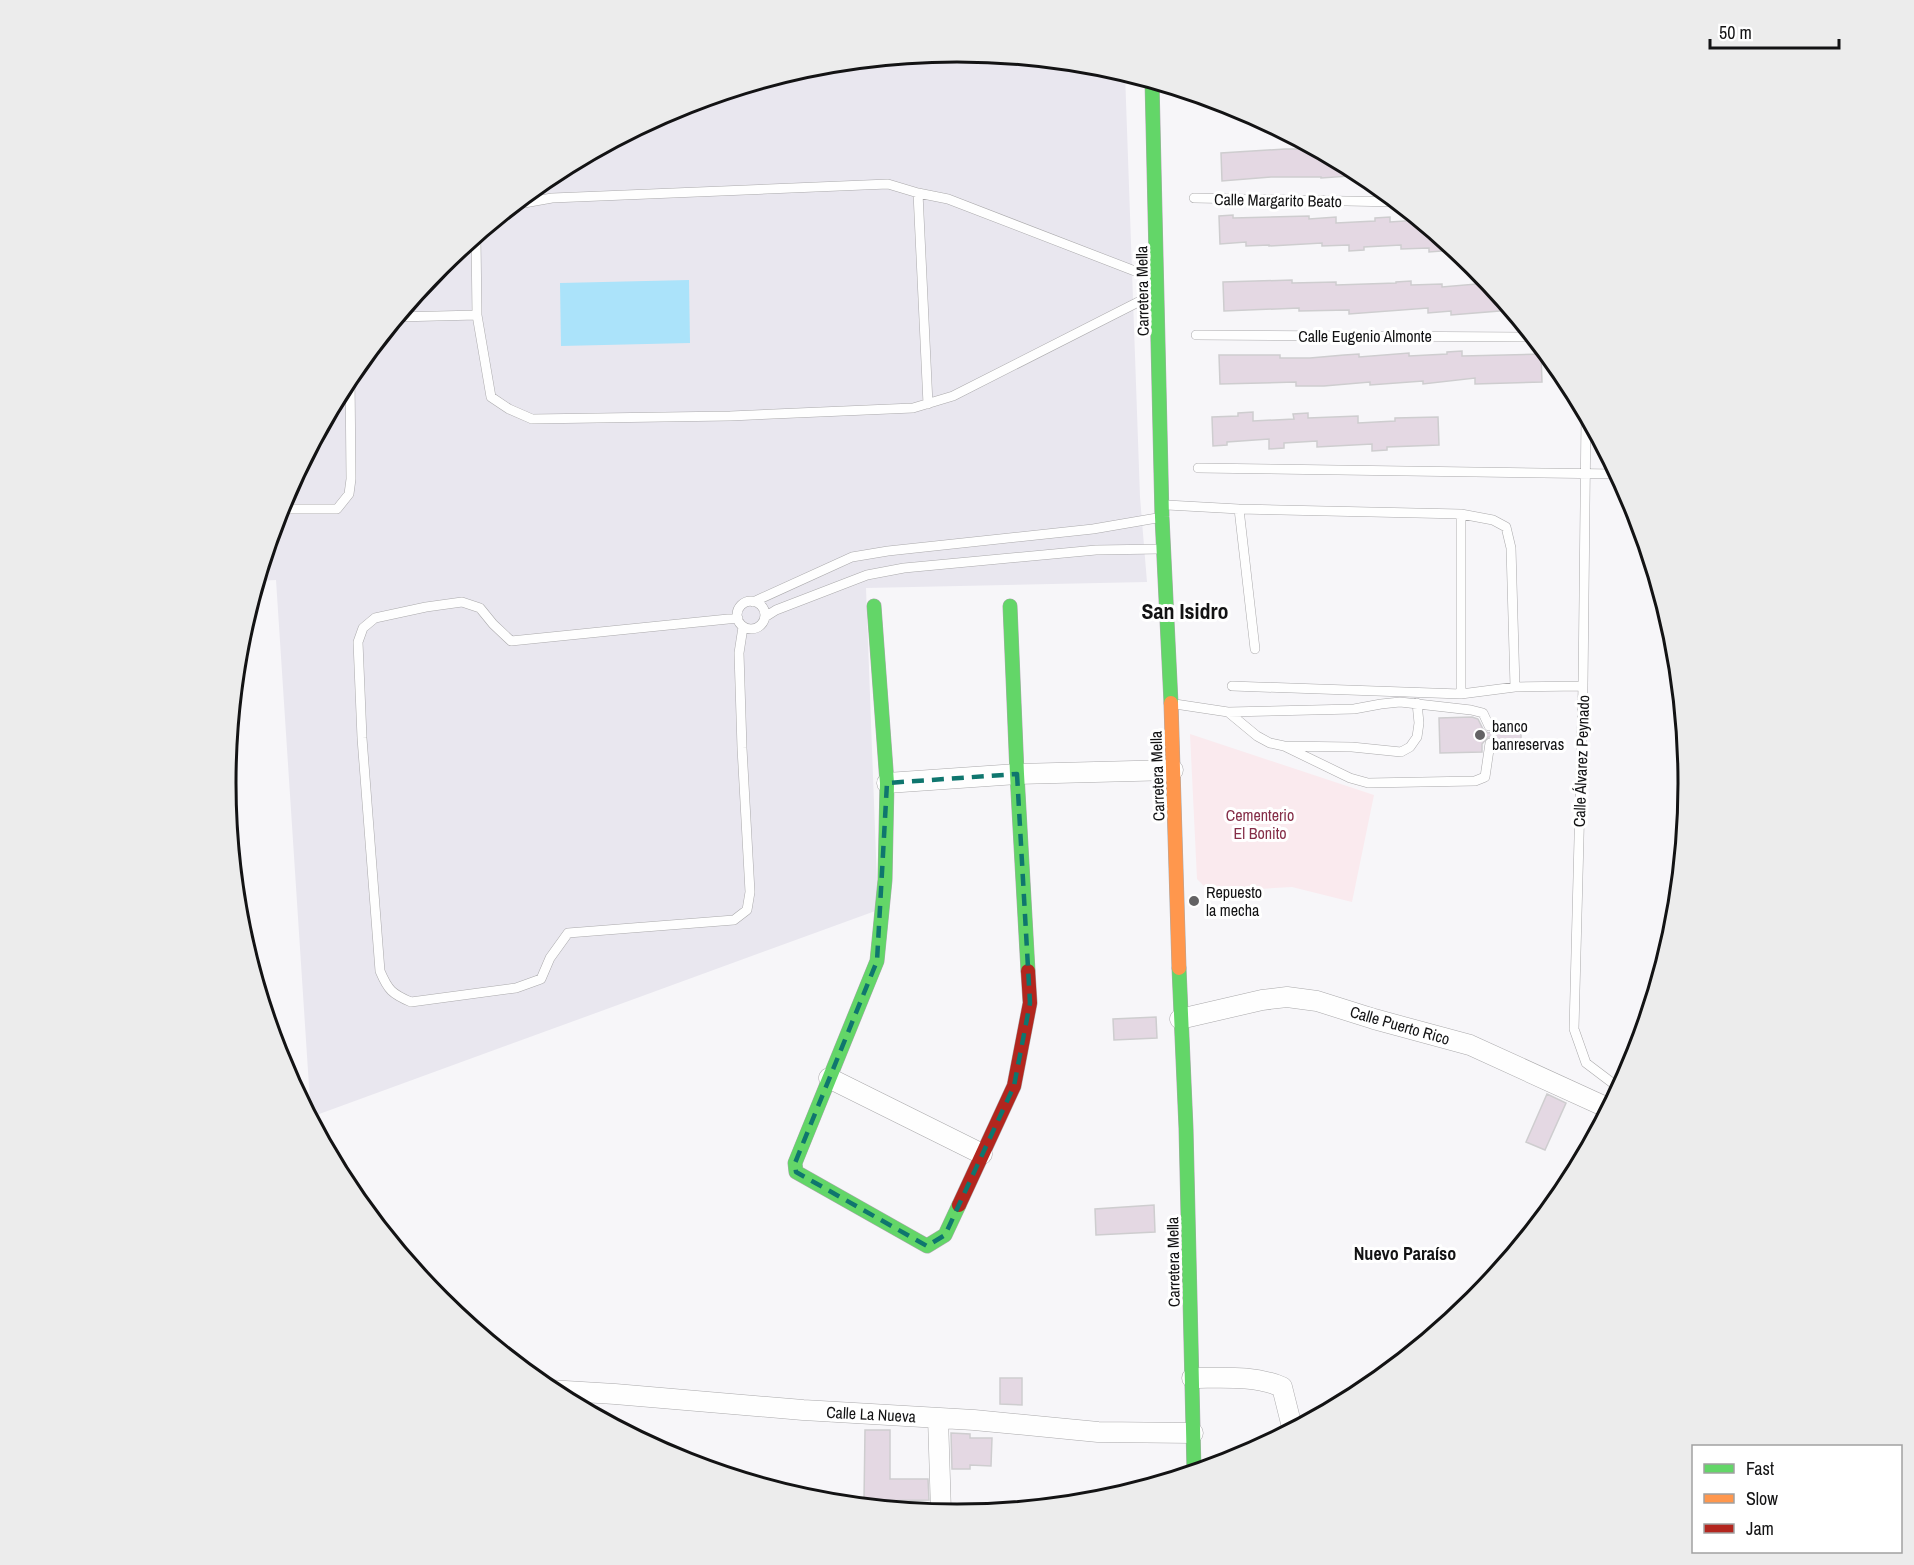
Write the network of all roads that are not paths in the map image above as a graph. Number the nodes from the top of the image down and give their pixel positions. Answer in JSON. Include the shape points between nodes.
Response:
{"nodes":[{"id":1,"x":1152,"y":89,"type":"edge"},
{"id":2,"x":918,"y":193,"type":"junction"},
{"id":3,"x":1194,"y":198,"type":"dead end"},
{"id":4,"x":529,"y":202,"type":"edge"},
{"id":5,"x":1384,"y":202,"type":"edge"},
{"id":6,"x":476,"y":246,"type":"edge"},
{"id":7,"x":1158,"y":286,"type":"junction"},
{"id":8,"x":477,"y":315,"type":"junction"},
{"id":9,"x":407,"y":317,"type":"edge"},
{"id":10,"x":1196,"y":335,"type":"dead end"},
{"id":11,"x":1523,"y":337,"type":"edge"},
{"id":12,"x":350,"y":394,"type":"edge"},
{"id":13,"x":928,"y":404,"type":"junction"},
{"id":14,"x":1586,"y":431,"type":"edge"},
{"id":15,"x":1198,"y":468,"type":"dead end"},
{"id":16,"x":1586,"y":473,"type":"junction"},
{"id":17,"x":1608,"y":474,"type":"edge"},
{"id":18,"x":290,"y":509,"type":"edge"},
{"id":19,"x":1239,"y":509,"type":"junction"},
{"id":20,"x":1162,"y":511,"type":"junction"},
{"id":21,"x":1461,"y":514,"type":"junction"},
{"id":22,"x":1164,"y":549,"type":"junction"},
{"id":23,"x":753,"y":602,"type":"junction"},
{"id":24,"x":874,"y":606,"type":"dead end"},
{"id":25,"x":1010,"y":606,"type":"dead end"},
{"id":26,"x":765,"y":617,"type":"junction"},
{"id":27,"x":738,"y":618,"type":"junction"},
{"id":28,"x":743,"y":627,"type":"junction"},
{"id":29,"x":1254,"y":649,"type":"dead end"},
{"id":30,"x":1232,"y":686,"type":"dead end"},
{"id":31,"x":1583,"y":686,"type":"junction"},
{"id":32,"x":1515,"y":687,"type":"junction"},
{"id":33,"x":1461,"y":694,"type":"junction"},
{"id":34,"x":1417,"y":703,"type":"junction"},
{"id":35,"x":1172,"y":704,"type":"junction"},
{"id":36,"x":1228,"y":712,"type":"junction"},
{"id":37,"x":1489,"y":726,"type":"dead end"},
{"id":38,"x":1490,"y":743,"type":"dead end"},
{"id":39,"x":1284,"y":747,"type":"junction"},
{"id":40,"x":1173,"y":770,"type":"junction"},
{"id":41,"x":1017,"y":774,"type":"junction"},
{"id":42,"x":887,"y":783,"type":"junction"},
{"id":43,"x":1180,"y":1019,"type":"junction"},
{"id":44,"x":829,"y":1078,"type":"junction"},
{"id":45,"x":1612,"y":1083,"type":"edge"},
{"id":46,"x":1602,"y":1105,"type":"edge"},
{"id":47,"x":982,"y":1154,"type":"junction"},
{"id":48,"x":1192,"y":1378,"type":"junction"},
{"id":49,"x":571,"y":1391,"type":"edge"},
{"id":50,"x":938,"y":1418,"type":"junction"},
{"id":51,"x":1291,"y":1421,"type":"edge"},
{"id":52,"x":1193,"y":1433,"type":"junction"},
{"id":53,"x":1194,"y":1463,"type":"edge"},
{"id":54,"x":941,"y":1503,"type":"edge"}],
"edges":[{"from":1,"to":7,"type":"street","name":"Carretera Mella"},
{"from":2,"to":4,"type":"lane","via":[[876,184]]},
{"from":2,"to":7,"type":"lane","via":[[948,199]]},
{"from":2,"to":13,"type":"lane"},
{"from":3,"to":5,"type":"lane","name":"Calle Margarito Beato"},
{"from":6,"to":8,"type":"lane"},
{"from":7,"to":13,"type":"lane","via":[[953,396]]},
{"from":7,"to":20,"type":"street","name":"Carretera Mella"},
{"from":8,"to":9,"type":"lane"},
{"from":8,"to":13,"type":"lane","via":[[491,397],[532,419],[730,416],[913,408]]},
{"from":10,"to":11,"type":"lane","name":"Calle Eugenio Almonte"},
{"from":12,"to":18,"type":"lane","via":[[349,494],[337,509]]},
{"from":14,"to":16,"type":"lane","name":"Calle Álvarez Peynado"},
{"from":15,"to":16,"type":"lane"},
{"from":16,"to":17,"type":"lane"},
{"from":16,"to":31,"type":"lane","name":"Calle Álvarez Peynado"},
{"from":19,"to":20,"type":"lane"},
{"from":19,"to":21,"type":"lane"},
{"from":19,"to":29,"type":"lane"},
{"from":20,"to":22,"type":"street","name":"Carretera Mella"},
{"from":20,"to":23,"type":"lane","via":[[1094,530],[852,557]]},
{"from":21,"to":32,"type":"lane","via":[[1493,520],[1506,527],[1511,548]]},
{"from":21,"to":33,"type":"lane"},
{"from":22,"to":26,"type":"lane","via":[[1096,550],[904,568],[867,575]]},
{"from":22,"to":35,"type":"street","name":"Carretera Mella"},
{"from":23,"to":26,"type":"lane","via":[[764,610]]},
{"from":23,"to":27,"type":"lane","via":[[740,607]]},
{"from":24,"to":42,"type":"street"},
{"from":25,"to":41,"type":"street"},
{"from":26,"to":28,"type":"lane","via":[[757,628]]},
{"from":27,"to":28,"type":"lane"},
{"from":27,"to":28,"type":"lane","via":[[511,641],[480,608],[462,602],[375,618],[363,628],[358,642],[362,738],[380,971],[387,988],[411,1002],[516,988],[541,979],[568,933],[734,920],[747,910],[750,892],[739,653]]},
{"from":30,"to":33,"type":"lane"},
{"from":31,"to":32,"type":"lane"},
{"from":31,"to":45,"type":"lane","name":"Calle Álvarez Peynado","via":[[1574,1029],[1586,1063]]},
{"from":32,"to":33,"type":"lane"},
{"from":34,"to":36,"type":"lane"},
{"from":34,"to":37,"type":"lane","via":[[1483,713]]},
{"from":34,"to":39,"type":"lane","via":[[1417,737],[1401,752]]},
{"from":35,"to":36,"type":"lane"},
{"from":35,"to":40,"type":"street","name":"Carretera Mella"},
{"from":36,"to":39,"type":"lane","via":[[1257,736]]},
{"from":38,"to":39,"type":"lane","via":[[1485,777],[1475,781],[1368,783]]},
{"from":40,"to":41,"type":"street"},
{"from":40,"to":43,"type":"street","name":"Carretera Mella"},
{"from":41,"to":42,"type":"street"},
{"from":41,"to":47,"type":"street","via":[[1030,1003],[1014,1086]]},
{"from":42,"to":44,"type":"street","via":[[885,880],[877,961]]},
{"from":43,"to":46,"type":"street","name":"Calle Puerto Rico","via":[[1262,1000],[1317,1001],[1470,1045]]},
{"from":43,"to":48,"type":"street","name":"Carretera Mella"},
{"from":44,"to":47,"type":"street"},
{"from":44,"to":47,"type":"street","via":[[795,1163],[796,1172],[927,1246],[945,1235]]},
{"from":48,"to":51,"type":"street","via":[[1271,1382],[1282,1387]]},
{"from":48,"to":52,"type":"street","name":"Carretera Mella"},
{"from":49,"to":50,"type":"street","name":"Calle La Nueva"},
{"from":50,"to":52,"type":"street","name":"Calle La Nueva","via":[[1098,1432]]},
{"from":50,"to":54,"type":"street"},
{"from":52,"to":53,"type":"street","name":"Carretera Mella"}]}
